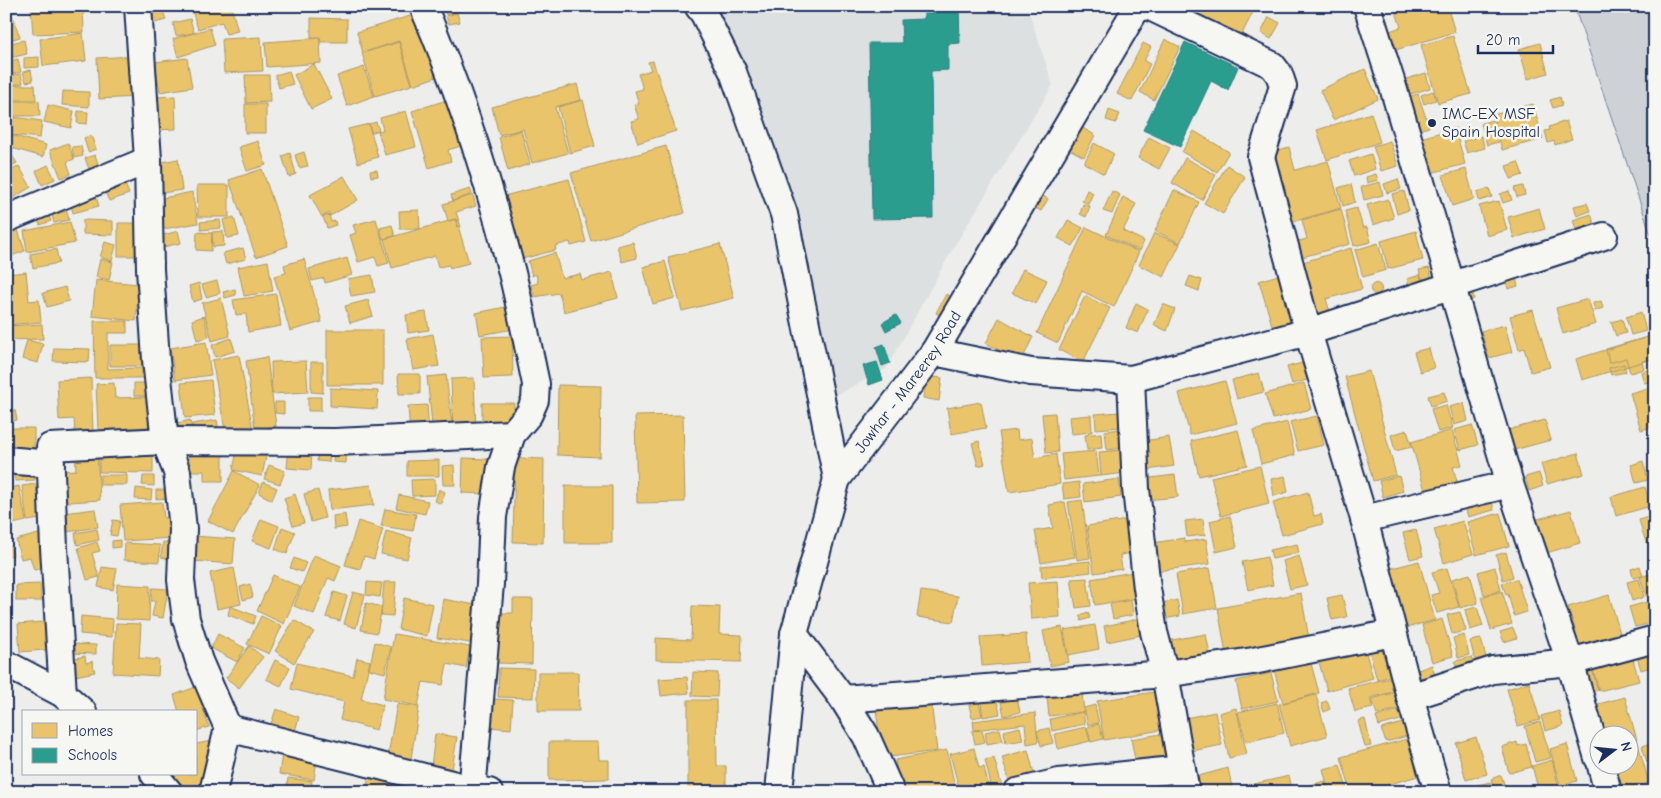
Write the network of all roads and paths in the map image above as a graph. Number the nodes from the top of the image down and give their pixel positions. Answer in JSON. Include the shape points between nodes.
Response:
{"nodes":[{"id":1,"x":138,"y":6,"type":"edge"},
{"id":2,"x":423,"y":6,"type":"edge"},
{"id":3,"x":698,"y":6,"type":"edge"},
{"id":4,"x":1138,"y":6,"type":"edge"},
{"id":5,"x":1148,"y":6,"type":"edge"},
{"id":6,"x":1368,"y":6,"type":"edge"},
{"id":7,"x":148,"y":160,"type":"junction"},
{"id":8,"x":6,"y":219,"type":"edge"},
{"id":9,"x":1604,"y":236,"type":"dead end"},
{"id":10,"x":1451,"y":285,"type":"junction"},
{"id":11,"x":1308,"y":332,"type":"junction"},
{"id":12,"x":934,"y":352,"type":"junction"},
{"id":13,"x":1131,"y":379,"type":"junction"},
{"id":14,"x":512,"y":434,"type":"junction"},
{"id":15,"x":165,"y":441,"type":"junction"},
{"id":16,"x":6,"y":460,"type":"edge"},
{"id":17,"x":51,"y":464,"type":"junction"},
{"id":18,"x":837,"y":479,"type":"junction"},
{"id":19,"x":1510,"y":484,"type":"junction"},
{"id":20,"x":1364,"y":519,"type":"junction"},
{"id":21,"x":1393,"y":632,"type":"junction"},
{"id":22,"x":794,"y":634,"type":"junction"},
{"id":23,"x":1655,"y":639,"type":"edge"},
{"id":24,"x":1570,"y":662,"type":"junction"},
{"id":25,"x":6,"y":664,"type":"edge"},
{"id":26,"x":1165,"y":674,"type":"junction"},
{"id":27,"x":63,"y":694,"type":"junction"},
{"id":28,"x":1410,"y":697,"type":"junction"},
{"id":29,"x":843,"y":698,"type":"junction"},
{"id":30,"x":82,"y":710,"type":"edge"},
{"id":31,"x":1589,"y":726,"type":"edge"},
{"id":32,"x":228,"y":728,"type":"junction"},
{"id":33,"x":156,"y":776,"type":"edge"},
{"id":34,"x":1604,"y":776,"type":"edge"},
{"id":35,"x":1184,"y":781,"type":"edge"},
{"id":36,"x":478,"y":791,"type":"edge"},
{"id":37,"x":169,"y":792,"type":"edge"},
{"id":38,"x":213,"y":792,"type":"edge"},
{"id":39,"x":779,"y":792,"type":"edge"},
{"id":40,"x":891,"y":792,"type":"edge"},
{"id":41,"x":1017,"y":792,"type":"edge"},
{"id":42,"x":1438,"y":792,"type":"edge"},
{"id":43,"x":1608,"y":792,"type":"edge"}],
"edges":[{"from":1,"to":7,"type":"street"},
{"from":2,"to":14,"type":"street","via":[[478,153],[512,272],[536,384],[535,400],[529,414]]},
{"from":3,"to":18,"type":"street","via":[[733,72],[784,214]]},
{"from":4,"to":12,"type":"street","name":"Jowhar - Mareerey Road"},
{"from":5,"to":11,"type":"street","via":[[1272,65],[1279,74],[1283,86],[1261,157]]},
{"from":6,"to":10,"type":"street"},
{"from":7,"to":8,"type":"street"},
{"from":7,"to":15,"type":"street","via":[[150,269]]},
{"from":9,"to":10,"type":"street"},
{"from":10,"to":11,"type":"street"},
{"from":10,"to":19,"type":"street"},
{"from":11,"to":13,"type":"street"},
{"from":11,"to":20,"type":"street"},
{"from":12,"to":13,"type":"street","via":[[1031,372]]},
{"from":12,"to":18,"type":"street","name":"Jowhar - Mareerey Road"},
{"from":13,"to":26,"type":"street","via":[[1136,489],[1147,588]]},
{"from":14,"to":15,"type":"street","via":[[335,442]]},
{"from":14,"to":36,"type":"street","via":[[501,467],[493,517]]},
{"from":15,"to":17,"type":"street","via":[[50,447]]},
{"from":15,"to":32,"type":"street","via":[[177,472],[183,530],[181,580],[186,619],[199,661]]},
{"from":16,"to":17,"type":"street"},
{"from":17,"to":27,"type":"street"},
{"from":18,"to":22,"type":"street","name":"Jowhar - Mareerey Road"},
{"from":19,"to":20,"type":"street"},
{"from":19,"to":24,"type":"street"},
{"from":20,"to":21,"type":"street"},
{"from":21,"to":26,"type":"street","via":[[1253,661]]},
{"from":21,"to":28,"type":"street"},
{"from":22,"to":29,"type":"street"},
{"from":22,"to":39,"type":"street","name":"Jowhar - Mareerey Road"},
{"from":23,"to":24,"type":"street"},
{"from":24,"to":28,"type":"street","via":[[1493,670]]},
{"from":24,"to":31,"type":"street"},
{"from":25,"to":27,"type":"street"},
{"from":26,"to":29,"type":"street"},
{"from":26,"to":35,"type":"street"},
{"from":27,"to":30,"type":"street"},
{"from":28,"to":42,"type":"street"},
{"from":29,"to":40,"type":"street","via":[[866,736]]},
{"from":32,"to":36,"type":"street"},
{"from":32,"to":38,"type":"street"},
{"from":33,"to":37,"type":"street"},
{"from":34,"to":43,"type":"street"},
{"from":35,"to":41,"type":"street","via":[[1060,782]]}]}
